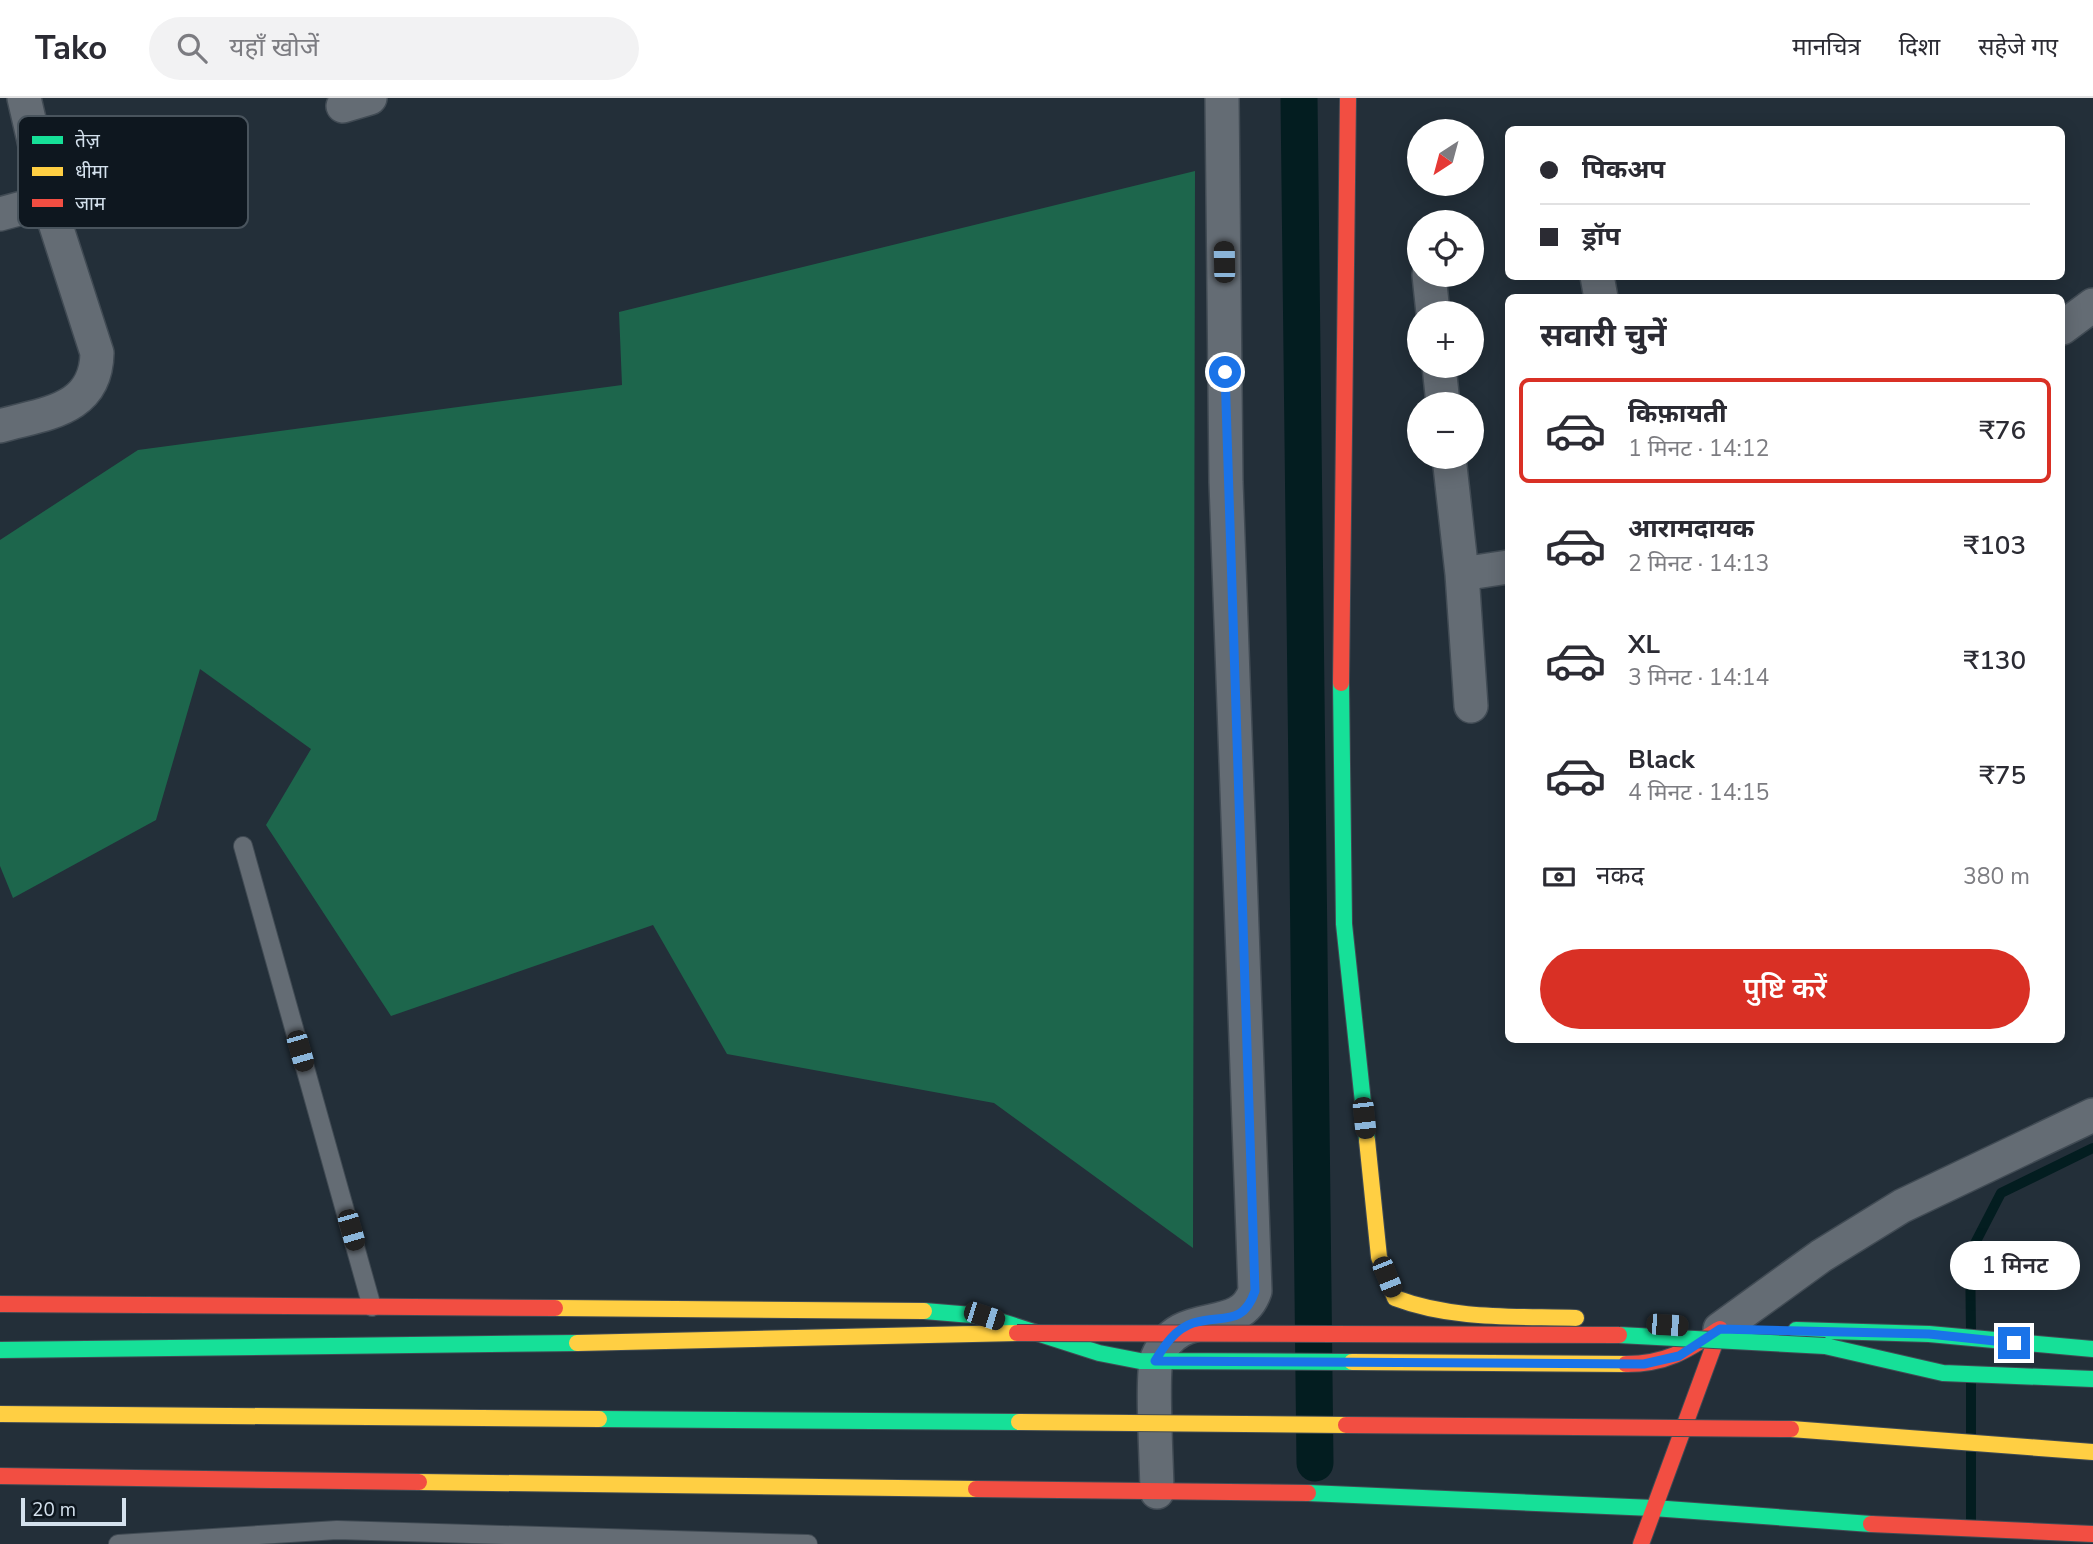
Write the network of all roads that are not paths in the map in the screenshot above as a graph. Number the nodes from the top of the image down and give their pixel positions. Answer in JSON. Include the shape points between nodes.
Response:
{"nodes":[{"id":1,"x":24,"y":98,"type":"edge"},
{"id":2,"x":1222,"y":98,"type":"edge"},
{"id":3,"x":1348,"y":98,"type":"edge"},
{"id":4,"x":28,"y":116,"type":"edge"},
{"id":5,"x":18,"y":209,"type":"edge"},
{"id":6,"x":0,"y":214,"type":"edge"},
{"id":7,"x":57,"y":228,"type":"edge"},
{"id":8,"x":2093,"y":305,"type":"edge"},
{"id":9,"x":2065,"y":326,"type":"edge"},
{"id":10,"x":0,"y":426,"type":"edge"},
{"id":11,"x":1450,"y":469,"type":"edge"},
{"id":12,"x":1505,"y":567,"type":"edge"},
{"id":13,"x":1462,"y":574,"type":"junction"},
{"id":14,"x":1471,"y":706,"type":"dead end"},
{"id":15,"x":243,"y":846,"type":"dead end"},
{"id":16,"x":2093,"y":1115,"type":"edge"},
{"id":17,"x":0,"y":1304,"type":"edge"},
{"id":18,"x":372,"y":1307,"type":"junction"},
{"id":19,"x":1720,"y":1329,"type":"junction"},
{"id":20,"x":2093,"y":1349,"type":"edge"},
{"id":21,"x":0,"y":1350,"type":"edge"},
{"id":22,"x":1155,"y":1361,"type":"junction"},
{"id":23,"x":2093,"y":1379,"type":"edge"},
{"id":24,"x":0,"y":1414,"type":"edge"},
{"id":25,"x":2093,"y":1452,"type":"edge"},
{"id":26,"x":0,"y":1476,"type":"edge"},
{"id":27,"x":1157,"y":1492,"type":"junction"},
{"id":28,"x":1653,"y":1508,"type":"junction"},
{"id":29,"x":2093,"y":1534,"type":"edge"},
{"id":30,"x":118,"y":1544,"type":"edge"},
{"id":31,"x":808,"y":1544,"type":"edge"},
{"id":32,"x":1641,"y":1544,"type":"edge"}],
"edges":[{"from":1,"to":4,"type":"street"},
{"from":2,"to":22,"type":"street","via":[[1226,482],[1255,1291],[1250,1306],[1240,1315],[1191,1324],[1167,1341]]},
{"from":3,"to":19,"type":"main road","via":[[1341,697],[1344,924],[1379,1256],[1395,1298],[1413,1306]]},
{"from":5,"to":6,"type":"street"},
{"from":7,"to":10,"type":"street","via":[[97,353],[97,371],[86,392],[66,408]]},
{"from":8,"to":9,"type":"street"},
{"from":11,"to":13,"type":"street"},
{"from":12,"to":13,"type":"street"},
{"from":13,"to":14,"type":"street"},
{"from":15,"to":18,"type":"lane"},
{"from":16,"to":19,"type":"street","via":[[1902,1206],[1821,1256]]},
{"from":17,"to":18,"type":"main road"},
{"from":18,"to":22,"type":"main road","via":[[944,1311],[984,1316],[1099,1353]]},
{"from":19,"to":20,"type":"main road","via":[[1929,1334]]},
{"from":19,"to":22,"type":"main road","via":[[1679,1356],[1644,1364]]},
{"from":19,"to":28,"type":"main road"},
{"from":21,"to":23,"type":"main road","bridge":true,"via":[[1017,1333],[1605,1334],[1825,1346],[1944,1373]]},
{"from":22,"to":27,"type":"street"},
{"from":24,"to":25,"type":"main road","bridge":true,"via":[[1791,1429]]},
{"from":26,"to":27,"type":"main road"},
{"from":27,"to":28,"type":"main road","via":[[1354,1494]]},
{"from":28,"to":29,"type":"main road","via":[[1843,1523]]},
{"from":28,"to":32,"type":"main road"},
{"from":30,"to":31,"type":"lane","via":[[337,1530]]}]}
